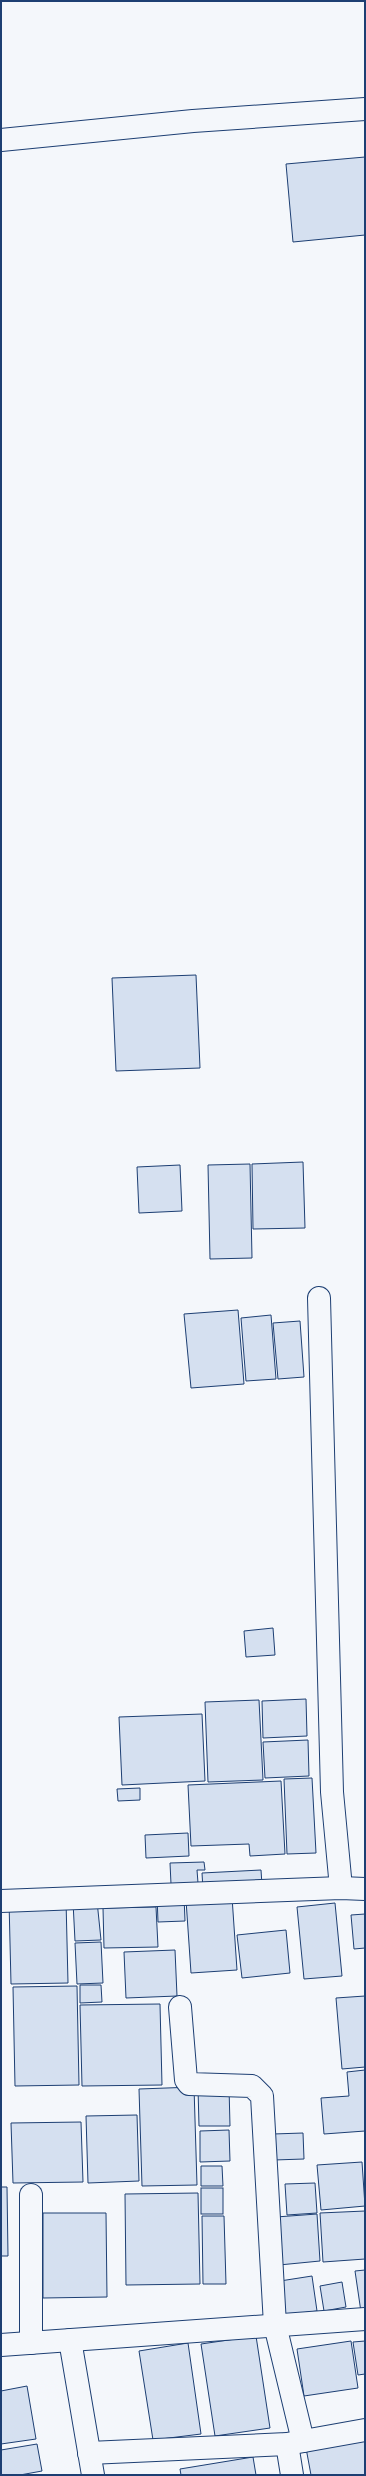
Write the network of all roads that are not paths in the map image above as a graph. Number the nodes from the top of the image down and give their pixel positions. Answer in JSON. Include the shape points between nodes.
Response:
{"nodes":[{"id":1,"x":365,"y":109,"type":"edge"},
{"id":2,"x":1,"y":140,"type":"edge"},
{"id":3,"x":319,"y":1298,"type":"dead end"},
{"id":4,"x":341,"y":1888,"type":"junction"},
{"id":5,"x":365,"y":1889,"type":"edge"},
{"id":6,"x":1,"y":1901,"type":"edge"},
{"id":7,"x":180,"y":2008,"type":"dead end"},
{"id":8,"x":31,"y":2195,"type":"dead end"},
{"id":9,"x":365,"y":2319,"type":"edge"},
{"id":10,"x":275,"y":2326,"type":"junction"},
{"id":11,"x":70,"y":2340,"type":"junction"},
{"id":12,"x":31,"y":2343,"type":"junction"},
{"id":13,"x":1,"y":2345,"type":"edge"},
{"id":14,"x":365,"y":2430,"type":"edge"},
{"id":15,"x":295,"y":2442,"type":"junction"},
{"id":16,"x":89,"y":2453,"type":"junction"},
{"id":17,"x":93,"y":2475,"type":"edge"},
{"id":18,"x":292,"y":2475,"type":"edge"}],
"edges":[{"from":1,"to":2,"type":"street","via":[[193,121]]},
{"from":3,"to":4,"type":"street","via":[[332,1792]]},
{"from":4,"to":5,"type":"street"},
{"from":4,"to":6,"type":"street"},
{"from":7,"to":10,"type":"street","via":[[186,2080],[189,2084],[252,2086],[262,2096]]},
{"from":8,"to":12,"type":"street"},
{"from":9,"to":10,"type":"street"},
{"from":10,"to":11,"type":"street"},
{"from":10,"to":15,"type":"street"},
{"from":11,"to":12,"type":"street"},
{"from":11,"to":16,"type":"street"},
{"from":12,"to":13,"type":"street"},
{"from":14,"to":15,"type":"street"},
{"from":15,"to":16,"type":"street"},
{"from":15,"to":18,"type":"street"},
{"from":16,"to":17,"type":"street"}]}
